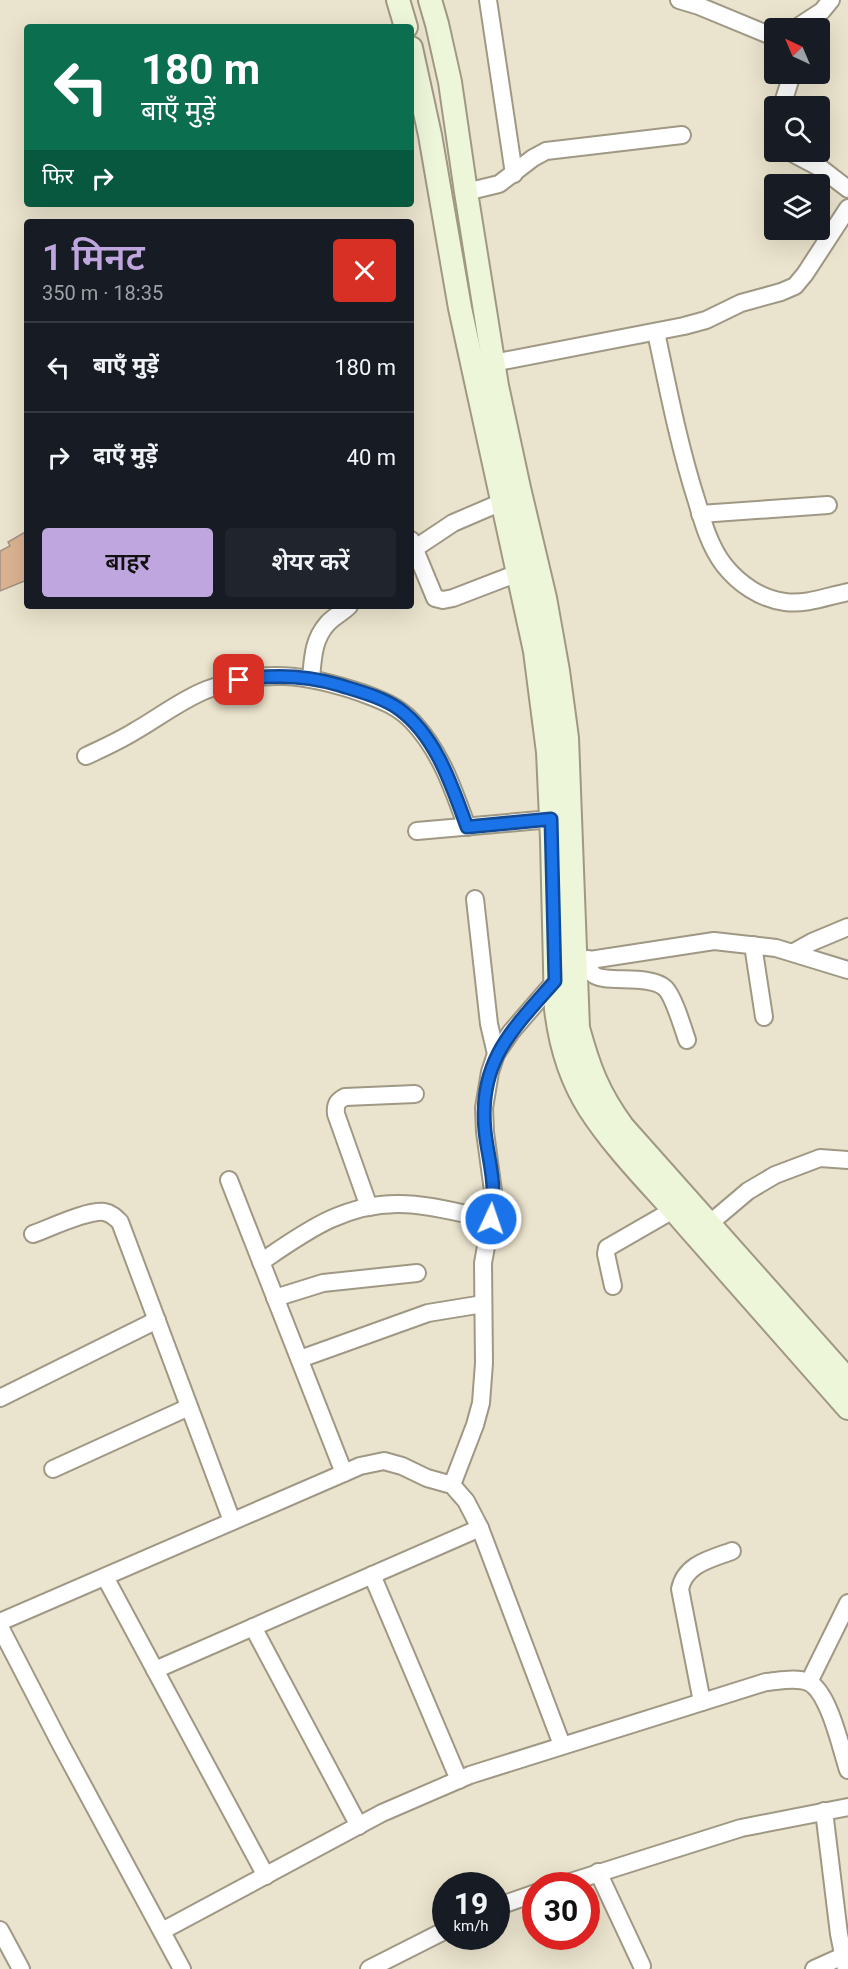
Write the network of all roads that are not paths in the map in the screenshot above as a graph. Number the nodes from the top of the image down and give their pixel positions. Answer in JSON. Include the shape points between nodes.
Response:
{"nodes":[{"id":1,"x":398,"y":0,"type":"edge"},
{"id":2,"x":430,"y":0,"type":"edge"},
{"id":3,"x":488,"y":0,"type":"edge"},
{"id":4,"x":679,"y":0,"type":"edge"},
{"id":5,"x":831,"y":0,"type":"edge"},
{"id":6,"x":811,"y":18,"type":"edge"},
{"id":7,"x":405,"y":24,"type":"edge"},
{"id":8,"x":764,"y":33,"type":"edge"},
{"id":9,"x":414,"y":62,"type":"edge"},
{"id":10,"x":682,"y":135,"type":"dead end"},
{"id":11,"x":809,"y":162,"type":"edge"},
{"id":12,"x":514,"y":174,"type":"junction"},
{"id":13,"x":848,"y":189,"type":"edge"},
{"id":14,"x":466,"y":192,"type":"junction"},
{"id":15,"x":848,"y":208,"type":"edge"},
{"id":16,"x":656,"y":332,"type":"junction"},
{"id":17,"x":493,"y":363,"type":"junction"},
{"id":18,"x":502,"y":502,"type":"junction"},
{"id":19,"x":828,"y":505,"type":"dead end"},
{"id":20,"x":700,"y":514,"type":"junction"},
{"id":21,"x":414,"y":545,"type":"edge"},
{"id":22,"x":414,"y":551,"type":"edge"},
{"id":23,"x":518,"y":573,"type":"junction"},
{"id":24,"x":848,"y":592,"type":"edge"},
{"id":25,"x":345,"y":609,"type":"edge"},
{"id":26,"x":311,"y":678,"type":"junction"},
{"id":27,"x":86,"y":756,"type":"dead end"},
{"id":28,"x":551,"y":819,"type":"junction"},
{"id":29,"x":467,"y":827,"type":"junction"},
{"id":30,"x":417,"y":831,"type":"dead end"},
{"id":31,"x":475,"y":899,"type":"dead end"},
{"id":32,"x":848,"y":927,"type":"edge"},
{"id":33,"x":753,"y":945,"type":"junction"},
{"id":34,"x":794,"y":952,"type":"junction"},
{"id":35,"x":568,"y":967,"type":"junction"},
{"id":36,"x":848,"y":970,"type":"edge"},
{"id":37,"x":764,"y":1017,"type":"dead end"},
{"id":38,"x":687,"y":1040,"type":"dead end"},
{"id":39,"x":496,"y":1054,"type":"junction"},
{"id":40,"x":415,"y":1094,"type":"dead end"},
{"id":41,"x":848,"y":1160,"type":"edge"},
{"id":42,"x":229,"y":1180,"type":"dead end"},
{"id":43,"x":369,"y":1207,"type":"junction"},
{"id":44,"x":673,"y":1210,"type":"junction"},
{"id":45,"x":491,"y":1219,"type":"junction"},
{"id":46,"x":710,"y":1224,"type":"junction"},
{"id":47,"x":33,"y":1234,"type":"dead end"},
{"id":48,"x":261,"y":1262,"type":"junction"},
{"id":49,"x":417,"y":1273,"type":"dead end"},
{"id":50,"x":614,"y":1286,"type":"dead end"},
{"id":51,"x":275,"y":1298,"type":"junction"},
{"id":52,"x":483,"y":1304,"type":"junction"},
{"id":53,"x":157,"y":1320,"type":"junction"},
{"id":54,"x":300,"y":1359,"type":"junction"},
{"id":55,"x":848,"y":1380,"type":"edge"},
{"id":56,"x":0,"y":1398,"type":"edge"},
{"id":57,"x":189,"y":1407,"type":"junction"},
{"id":58,"x":848,"y":1408,"type":"edge"},
{"id":59,"x":53,"y":1469,"type":"dead end"},
{"id":60,"x":344,"y":1473,"type":"junction"},
{"id":61,"x":452,"y":1485,"type":"junction"},
{"id":62,"x":232,"y":1521,"type":"junction"},
{"id":63,"x":480,"y":1528,"type":"junction"},
{"id":64,"x":732,"y":1551,"type":"dead end"},
{"id":65,"x":372,"y":1575,"type":"junction"},
{"id":66,"x":105,"y":1577,"type":"junction"},
{"id":67,"x":848,"y":1603,"type":"edge"},
{"id":68,"x":0,"y":1624,"type":"edge"},
{"id":69,"x":253,"y":1627,"type":"junction"},
{"id":70,"x":155,"y":1670,"type":"junction"},
{"id":71,"x":809,"y":1682,"type":"junction"},
{"id":72,"x":702,"y":1702,"type":"junction"},
{"id":73,"x":562,"y":1745,"type":"junction"},
{"id":74,"x":848,"y":1770,"type":"edge"},
{"id":75,"x":459,"y":1780,"type":"junction"},
{"id":76,"x":848,"y":1806,"type":"edge"},
{"id":77,"x":824,"y":1811,"type":"junction"},
{"id":78,"x":359,"y":1826,"type":"junction"},
{"id":79,"x":598,"y":1872,"type":"edge"},
{"id":80,"x":266,"y":1876,"type":"junction"},
{"id":81,"x":600,"y":1876,"type":"edge"},
{"id":82,"x":0,"y":1930,"type":"edge"},
{"id":83,"x":162,"y":1931,"type":"junction"},
{"id":84,"x":432,"y":1938,"type":"edge"},
{"id":85,"x":844,"y":1963,"type":"edge"},
{"id":86,"x":642,"y":1966,"type":"dead end"},
{"id":87,"x":379,"y":1967,"type":"edge"},
{"id":88,"x":21,"y":1969,"type":"edge"},
{"id":89,"x":182,"y":1969,"type":"edge"},
{"id":90,"x":814,"y":1969,"type":"edge"}],
"edges":[{"from":1,"to":7,"type":"street"},
{"from":2,"to":14,"type":"street","via":[[450,82]]},
{"from":3,"to":12,"type":"street"},
{"from":4,"to":8,"type":"street"},
{"from":5,"to":6,"type":"street"},
{"from":9,"to":18,"type":"street","via":[[460,308]]},
{"from":10,"to":12,"type":"street","via":[[546,151]]},
{"from":11,"to":13,"type":"street"},
{"from":12,"to":14,"type":"street","via":[[499,184]]},
{"from":14,"to":17,"type":"street"},
{"from":15,"to":16,"type":"street","via":[[795,285],[706,320]]},
{"from":16,"to":17,"type":"street"},
{"from":16,"to":20,"type":"street"},
{"from":17,"to":35,"type":"street","via":[[545,598],[566,727],[571,808]]},
{"from":18,"to":21,"type":"street"},
{"from":18,"to":23,"type":"street"},
{"from":19,"to":20,"type":"street"},
{"from":20,"to":24,"type":"street","via":[[723,564],[758,594],[786,603]]},
{"from":22,"to":23,"type":"street","via":[[431,592],[442,600]]},
{"from":23,"to":28,"type":"street","via":[[535,651],[548,752]]},
{"from":25,"to":26,"type":"street","via":[[319,635]]},
{"from":26,"to":27,"type":"street","via":[[280,675],[227,683],[204,691]]},
{"from":26,"to":29,"type":"street","via":[[385,701],[413,722],[438,755]]},
{"from":28,"to":29,"type":"street"},
{"from":28,"to":35,"type":"street"},
{"from":29,"to":30,"type":"street"},
{"from":31,"to":39,"type":"street"},
{"from":32,"to":34,"type":"street"},
{"from":33,"to":34,"type":"street"},
{"from":33,"to":35,"type":"street","via":[[714,941]]},
{"from":33,"to":37,"type":"street"},
{"from":34,"to":36,"type":"street"},
{"from":35,"to":38,"type":"street","via":[[597,977],[663,986]]},
{"from":35,"to":39,"type":"street"},
{"from":35,"to":44,"type":"street","via":[[559,1033],[576,1082],[604,1128]]},
{"from":35,"to":46,"type":"street","via":[[578,1028],[600,1093],[623,1127]]},
{"from":39,"to":45,"type":"street","via":[[484,1108],[493,1191]]},
{"from":40,"to":43,"type":"street","via":[[345,1097],[335,1105]]},
{"from":41,"to":46,"type":"street","via":[[820,1158],[775,1175],[748,1191]]},
{"from":42,"to":48,"type":"street"},
{"from":43,"to":45,"type":"street","via":[[402,1204]]},
{"from":43,"to":48,"type":"street","via":[[313,1227]]},
{"from":44,"to":50,"type":"street","via":[[607,1248]]},
{"from":44,"to":58,"type":"street"},
{"from":45,"to":52,"type":"street","via":[[483,1263]]},
{"from":46,"to":55,"type":"street"},
{"from":47,"to":53,"type":"street","via":[[92,1212],[113,1215],[120,1222]]},
{"from":48,"to":51,"type":"street"},
{"from":49,"to":51,"type":"street","via":[[322,1283]]},
{"from":51,"to":54,"type":"street"},
{"from":52,"to":54,"type":"street","via":[[428,1313]]},
{"from":52,"to":61,"type":"street","via":[[481,1404]]},
{"from":53,"to":56,"type":"street"},
{"from":53,"to":57,"type":"street"},
{"from":54,"to":60,"type":"street"},
{"from":57,"to":59,"type":"street"},
{"from":57,"to":62,"type":"street"},
{"from":60,"to":61,"type":"street","via":[[384,1461]]},
{"from":60,"to":62,"type":"street"},
{"from":61,"to":63,"type":"street","via":[[466,1501]]},
{"from":62,"to":66,"type":"street"},
{"from":63,"to":65,"type":"street"},
{"from":63,"to":73,"type":"street"},
{"from":64,"to":72,"type":"street","via":[[699,1564],[682,1578],[680,1589]]},
{"from":65,"to":69,"type":"street"},
{"from":65,"to":75,"type":"street"},
{"from":66,"to":68,"type":"street"},
{"from":66,"to":70,"type":"street"},
{"from":67,"to":71,"type":"street"},
{"from":68,"to":83,"type":"street"},
{"from":69,"to":70,"type":"street"},
{"from":69,"to":78,"type":"street"},
{"from":70,"to":80,"type":"street"},
{"from":71,"to":72,"type":"street","via":[[766,1682]]},
{"from":71,"to":74,"type":"street","via":[[829,1710]]},
{"from":72,"to":73,"type":"street"},
{"from":73,"to":75,"type":"street"},
{"from":75,"to":78,"type":"street"},
{"from":76,"to":77,"type":"street"},
{"from":77,"to":79,"type":"street","via":[[741,1828]]},
{"from":77,"to":85,"type":"street"},
{"from":78,"to":80,"type":"street"},
{"from":80,"to":83,"type":"street"},
{"from":81,"to":86,"type":"street"},
{"from":82,"to":88,"type":"street"},
{"from":83,"to":89,"type":"street"},
{"from":84,"to":87,"type":"street"},
{"from":85,"to":90,"type":"street"}]}
